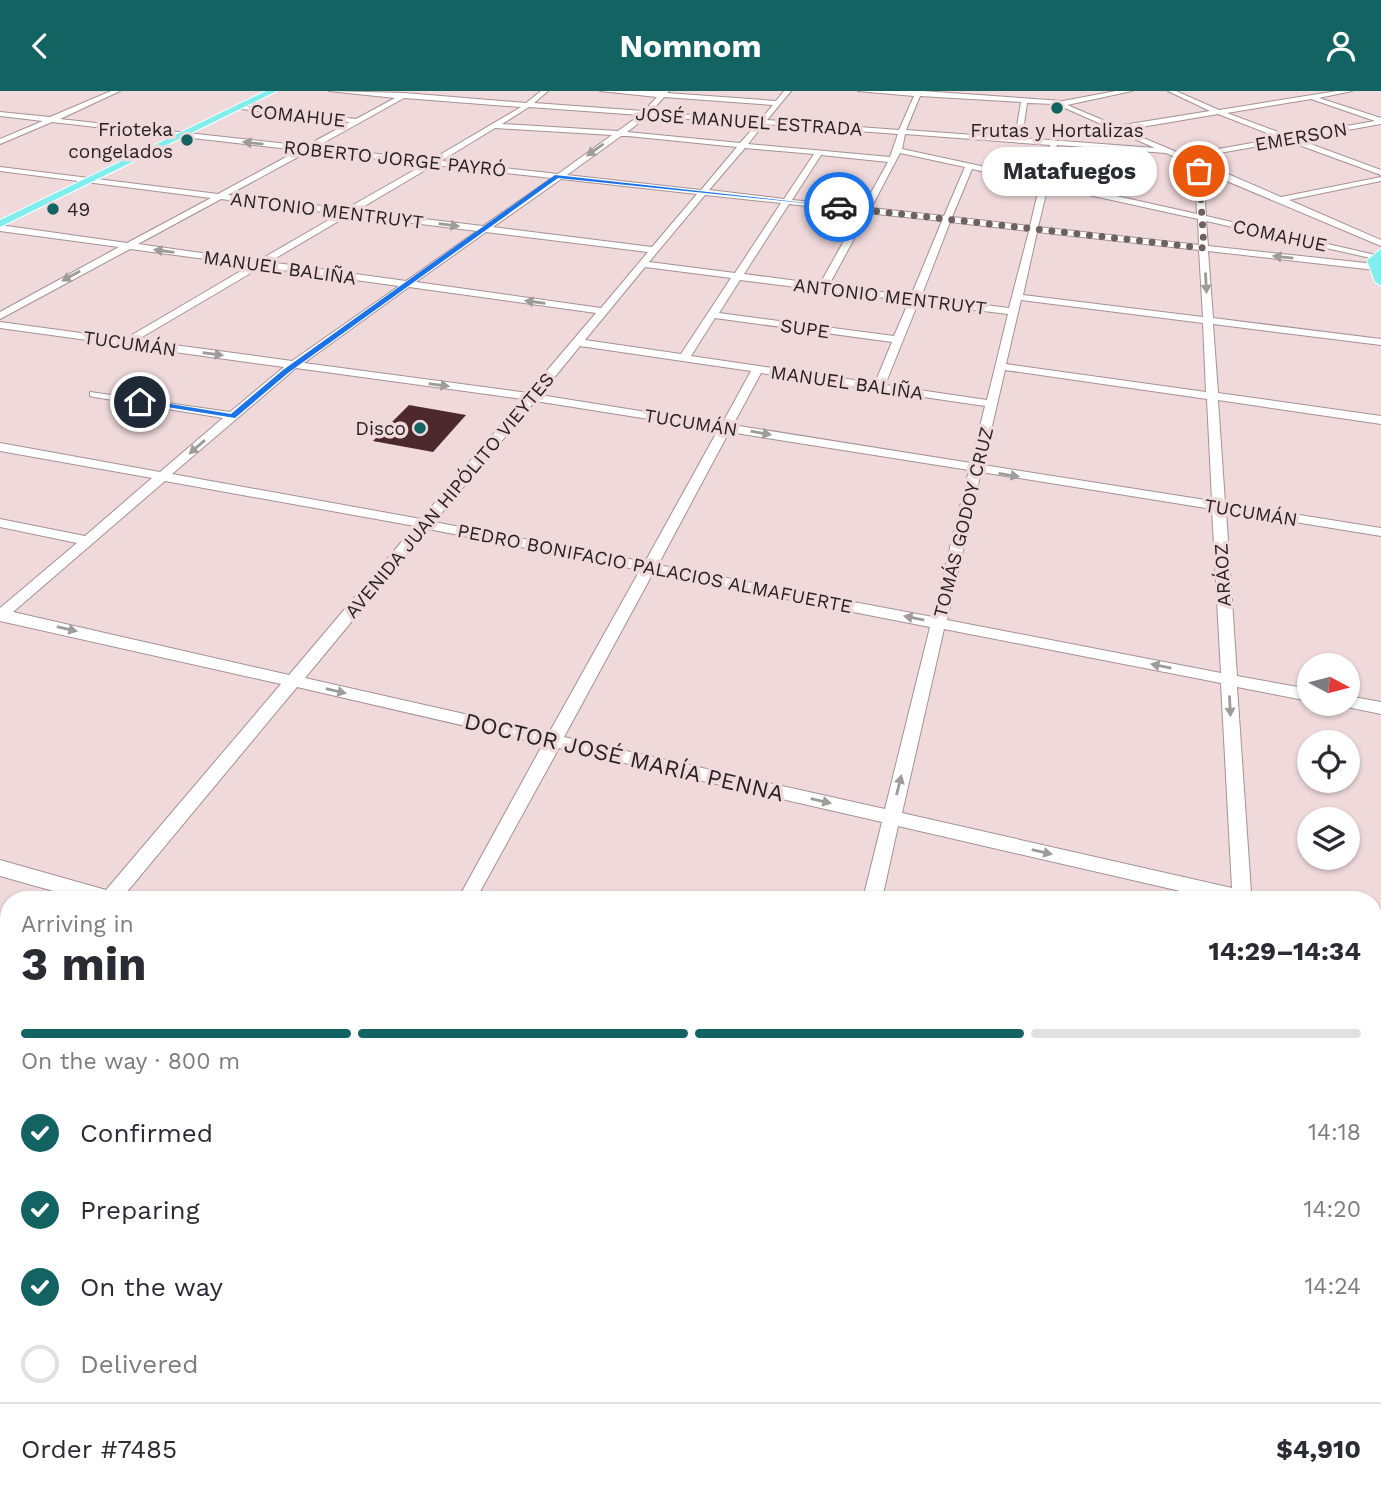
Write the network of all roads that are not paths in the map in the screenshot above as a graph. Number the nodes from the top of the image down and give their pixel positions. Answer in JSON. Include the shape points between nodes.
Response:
{"nodes":[{"id":1,"x":117,"y":91,"type":"edge"},
{"id":2,"x":273,"y":91,"type":"edge"},
{"id":3,"x":332,"y":91,"type":"edge"},
{"id":4,"x":545,"y":91,"type":"edge"},
{"id":5,"x":603,"y":91,"type":"edge"},
{"id":6,"x":788,"y":91,"type":"edge"},
{"id":7,"x":861,"y":91,"type":"edge"},
{"id":8,"x":1045,"y":91,"type":"edge"},
{"id":9,"x":1129,"y":91,"type":"edge"},
{"id":10,"x":1171,"y":91,"type":"edge"},
{"id":11,"x":1293,"y":91,"type":"edge"},
{"id":12,"x":1349,"y":91,"type":"edge"},
{"id":13,"x":407,"y":93,"type":"edge"},
{"id":14,"x":664,"y":93,"type":"edge"},
{"id":15,"x":918,"y":93,"type":"edge"},
{"id":16,"x":1311,"y":97,"type":"junction"},
{"id":17,"x":1024,"y":102,"type":"junction"},
{"id":18,"x":778,"y":103,"type":"junction"},
{"id":19,"x":1065,"y":103,"type":"junction"},
{"id":20,"x":528,"y":105,"type":"junction"},
{"id":21,"x":237,"y":109,"type":"junction"},
{"id":22,"x":1219,"y":112,"type":"junction"},
{"id":23,"x":0,"y":114,"type":"edge"},
{"id":24,"x":645,"y":114,"type":"junction"},
{"id":25,"x":51,"y":120,"type":"junction"},
{"id":26,"x":359,"y":121,"type":"junction"},
{"id":27,"x":1381,"y":121,"type":"edge"},
{"id":28,"x":761,"y":122,"type":"junction"},
{"id":29,"x":494,"y":126,"type":"junction"},
{"id":30,"x":1127,"y":127,"type":"junction"},
{"id":31,"x":1115,"y":129,"type":"junction"},
{"id":32,"x":902,"y":132,"type":"junction"},
{"id":33,"x":619,"y":133,"type":"junction"},
{"id":34,"x":183,"y":135,"type":"junction"},
{"id":35,"x":1288,"y":138,"type":"junction"},
{"id":36,"x":1018,"y":141,"type":"junction"},
{"id":37,"x":0,"y":142,"type":"edge"},
{"id":38,"x":1054,"y":143,"type":"junction"},
{"id":39,"x":742,"y":144,"type":"junction"},
{"id":40,"x":306,"y":149,"type":"junction"},
{"id":41,"x":898,"y":151,"type":"junction"},
{"id":42,"x":1165,"y":151,"type":"junction"},
{"id":43,"x":819,"y":152,"type":"junction"},
{"id":44,"x":1180,"y":158,"type":"junction"},
{"id":45,"x":893,"y":160,"type":"junction"},
{"id":46,"x":432,"y":162,"type":"junction"},
{"id":47,"x":969,"y":166,"type":"junction"},
{"id":48,"x":1201,"y":167,"type":"junction"},
{"id":49,"x":0,"y":169,"type":"edge"},
{"id":50,"x":1381,"y":173,"type":"edge"},
{"id":51,"x":556,"y":176,"type":"junction"},
{"id":52,"x":1381,"y":179,"type":"edge"},
{"id":53,"x":90,"y":180,"type":"junction"},
{"id":54,"x":1046,"y":183,"type":"junction"},
{"id":55,"x":702,"y":192,"type":"junction"},
{"id":56,"x":218,"y":197,"type":"junction"},
{"id":57,"x":1278,"y":200,"type":"junction"},
{"id":58,"x":787,"y":201,"type":"junction"},
{"id":59,"x":866,"y":210,"type":"junction"},
{"id":60,"x":346,"y":212,"type":"junction"},
{"id":61,"x":1202,"y":218,"type":"junction"},
{"id":62,"x":947,"y":220,"type":"junction"},
{"id":63,"x":0,"y":226,"type":"edge"},
{"id":64,"x":483,"y":229,"type":"junction"},
{"id":65,"x":1034,"y":229,"type":"junction"},
{"id":66,"x":1381,"y":243,"type":"edge"},
{"id":67,"x":127,"y":246,"type":"junction"},
{"id":68,"x":1204,"y":248,"type":"junction"},
{"id":69,"x":653,"y":250,"type":"junction"},
{"id":70,"x":1377,"y":259,"type":"edge"},
{"id":71,"x":260,"y":264,"type":"junction"},
{"id":72,"x":642,"y":264,"type":"junction"},
{"id":73,"x":737,"y":277,"type":"junction"},
{"id":74,"x":1381,"y":282,"type":"edge"},
{"id":75,"x":406,"y":284,"type":"junction"},
{"id":76,"x":823,"y":288,"type":"junction"},
{"id":77,"x":1017,"y":297,"type":"junction"},
{"id":78,"x":915,"y":300,"type":"junction"},
{"id":79,"x":603,"y":311,"type":"junction"},
{"id":80,"x":1014,"y":312,"type":"junction"},
{"id":81,"x":712,"y":315,"type":"junction"},
{"id":82,"x":0,"y":316,"type":"edge"},
{"id":83,"x":1208,"y":321,"type":"junction"},
{"id":84,"x":0,"y":325,"type":"edge"},
{"id":85,"x":898,"y":340,"type":"junction"},
{"id":86,"x":127,"y":342,"type":"junction"},
{"id":87,"x":577,"y":342,"type":"junction"},
{"id":88,"x":1381,"y":342,"type":"edge"},
{"id":89,"x":684,"y":358,"type":"junction"},
{"id":90,"x":294,"y":365,"type":"junction"},
{"id":91,"x":1000,"y":366,"type":"junction"},
{"id":92,"x":758,"y":369,"type":"junction"},
{"id":93,"x":879,"y":387,"type":"junction"},
{"id":94,"x":94,"y":394,"type":"dead end"},
{"id":95,"x":1212,"y":396,"type":"junction"},
{"id":96,"x":532,"y":397,"type":"junction"},
{"id":97,"x":992,"y":404,"type":"junction"},
{"id":98,"x":232,"y":417,"type":"junction"},
{"id":99,"x":1381,"y":420,"type":"edge"},
{"id":100,"x":725,"y":427,"type":"junction"},
{"id":101,"x":0,"y":447,"type":"edge"},
{"id":102,"x":976,"y":469,"type":"junction"},
{"id":103,"x":163,"y":476,"type":"junction"},
{"id":104,"x":1218,"y":507,"type":"junction"},
{"id":105,"x":0,"y":523,"type":"edge"},
{"id":106,"x":424,"y":524,"type":"junction"},
{"id":107,"x":1381,"y":532,"type":"edge"},
{"id":108,"x":88,"y":541,"type":"junction"},
{"id":109,"x":649,"y":567,"type":"junction"},
{"id":110,"x":1,"y":615,"type":"edge"},
{"id":111,"x":939,"y":623,"type":"junction"},
{"id":112,"x":1228,"y":679,"type":"junction"},
{"id":113,"x":292,"y":681,"type":"junction"},
{"id":114,"x":1297,"y":693,"type":"edge"},
{"id":115,"x":1360,"y":704,"type":"edge"},
{"id":116,"x":1381,"y":708,"type":"edge"},
{"id":117,"x":553,"y":741,"type":"junction"},
{"id":118,"x":892,"y":817,"type":"junction"},
{"id":119,"x":0,"y":868,"type":"edge"},
{"id":120,"x":81,"y":891,"type":"edge"},
{"id":121,"x":116,"y":891,"type":"edge"},
{"id":122,"x":471,"y":891,"type":"edge"},
{"id":123,"x":874,"y":891,"type":"edge"},
{"id":124,"x":1209,"y":891,"type":"edge"},
{"id":125,"x":1242,"y":891,"type":"edge"}],
"edges":[{"from":1,"to":25,"type":"street"},
{"from":2,"to":21,"type":"main road"},
{"from":3,"to":13,"type":"street","name":"JOSÉ MANUEL ESTRADA"},
{"from":4,"to":20,"type":"street"},
{"from":5,"to":14,"type":"street"},
{"from":6,"to":18,"type":"street","name":"AVENIDA JUAN HIPÓLITO VIEYTES"},
{"from":7,"to":15,"type":"street"},
{"from":8,"to":19,"type":"street"},
{"from":9,"to":19,"type":"street"},
{"from":10,"to":22,"type":"street"},
{"from":11,"to":16,"type":"street"},
{"from":12,"to":16,"type":"street"},
{"from":13,"to":20,"type":"street","name":"JOSÉ MANUEL ESTRADA"},
{"from":13,"to":26,"type":"street"},
{"from":14,"to":18,"type":"street"},
{"from":14,"to":24,"type":"street"},
{"from":15,"to":17,"type":"street"},
{"from":15,"to":32,"type":"street"},
{"from":16,"to":22,"type":"street"},
{"from":16,"to":27,"type":"street"},
{"from":17,"to":19,"type":"street"},
{"from":17,"to":36,"type":"street"},
{"from":18,"to":28,"type":"street","name":"AVENIDA JUAN HIPÓLITO VIEYTES"},
{"from":19,"to":30,"type":"street"},
{"from":19,"to":31,"type":"street"},
{"from":20,"to":24,"type":"street","name":"JOSÉ MANUEL ESTRADA"},
{"from":20,"to":29,"type":"street"},
{"from":21,"to":26,"type":"street","name":"COMAHUE"},
{"from":21,"to":34,"type":"main road"},
{"from":22,"to":30,"type":"street"},
{"from":22,"to":35,"type":"street"},
{"from":23,"to":25,"type":"street","name":"ROBERTO JORGE PAYRÓ"},
{"from":24,"to":28,"type":"street","name":"JOSÉ MANUEL ESTRADA"},
{"from":24,"to":33,"type":"street"},
{"from":25,"to":34,"type":"street","name":"ROBERTO JORGE PAYRÓ"},
{"from":25,"to":37,"type":"street"},
{"from":26,"to":40,"type":"street"},
{"from":27,"to":35,"type":"street","name":"EMERSON"},
{"from":28,"to":32,"type":"street","name":"JOSÉ MANUEL ESTRADA"},
{"from":28,"to":39,"type":"street","name":"AVENIDA JUAN HIPÓLITO VIEYTES"},
{"from":29,"to":33,"type":"street"},
{"from":29,"to":46,"type":"street"},
{"from":30,"to":31,"type":"street"},
{"from":31,"to":42,"type":"street"},
{"from":32,"to":36,"type":"street","name":"JOSÉ MANUEL ESTRADA"},
{"from":32,"to":41,"type":"street"},
{"from":33,"to":39,"type":"street"},
{"from":33,"to":51,"type":"street","one_way":true},
{"from":40,"to":34,"type":"street","name":"ROBERTO JORGE PAYRÓ","one_way":true},
{"from":34,"to":53,"type":"main road"},
{"from":35,"to":44,"type":"street","name":"EMERSON"},
{"from":35,"to":50,"type":"street"},
{"from":36,"to":38,"type":"street","name":"JOSÉ MANUEL ESTRADA"},
{"from":38,"to":42,"type":"street","name":"JOSÉ MANUEL ESTRADA"},
{"from":38,"to":54,"type":"street","name":"TOMÁS GODOY CRUZ"},
{"from":39,"to":43,"type":"street"},
{"from":39,"to":55,"type":"street","name":"AVENIDA JUAN HIPÓLITO VIEYTES"},
{"from":40,"to":46,"type":"street","name":"ROBERTO JORGE PAYRÓ"},
{"from":40,"to":56,"type":"street"},
{"from":41,"to":45,"type":"street"},
{"from":41,"to":47,"type":"street","name":"COMAHUE"},
{"from":42,"to":44,"type":"street"},
{"from":43,"to":45,"type":"street"},
{"from":43,"to":58,"type":"street"},
{"from":44,"to":48,"type":"street"},
{"from":45,"to":59,"type":"street"},
{"from":46,"to":51,"type":"street","name":"ROBERTO JORGE PAYRÓ"},
{"from":46,"to":60,"type":"street"},
{"from":47,"to":54,"type":"street","name":"COMAHUE"},
{"from":47,"to":62,"type":"street"},
{"from":48,"to":57,"type":"street"},
{"from":48,"to":61,"type":"street","name":"ARÁOZ"},
{"from":49,"to":53,"type":"street","name":"ANTONIO MENTRUYT"},
{"from":51,"to":55,"type":"street","name":"ROBERTO JORGE PAYRÓ"},
{"from":51,"to":64,"type":"street"},
{"from":52,"to":57,"type":"street"},
{"from":53,"to":56,"type":"street","name":"ANTONIO MENTRUYT"},
{"from":53,"to":63,"type":"main road"},
{"from":54,"to":61,"type":"street","name":"COMAHUE"},
{"from":54,"to":65,"type":"street","name":"TOMÁS GODOY CRUZ"},
{"from":55,"to":58,"type":"street","name":"ROBERTO JORGE PAYRÓ"},
{"from":55,"to":69,"type":"street","name":"AVENIDA JUAN HIPÓLITO VIEYTES"},
{"from":56,"to":60,"type":"street","name":"ANTONIO MENTRUYT"},
{"from":56,"to":67,"type":"street"},
{"from":57,"to":66,"type":"street"},
{"from":58,"to":59,"type":"street","name":"ROBERTO JORGE PAYRÓ"},
{"from":58,"to":73,"type":"street"},
{"from":59,"to":62,"type":"street","name":"ROBERTO JORGE PAYRÓ"},
{"from":59,"to":76,"type":"street"},
{"from":60,"to":64,"type":"street","name":"ANTONIO MENTRUYT","one_way":true},
{"from":60,"to":71,"type":"street"},
{"from":61,"to":68,"type":"street","name":"ARÁOZ"},
{"from":61,"to":70,"type":"street","name":"COMAHUE"},
{"from":62,"to":65,"type":"street","name":"ROBERTO JORGE PAYRÓ"},
{"from":62,"to":78,"type":"street"},
{"from":63,"to":67,"type":"street","name":"MANUEL BALIÑA"},
{"from":64,"to":69,"type":"street","name":"ANTONIO MENTRUYT"},
{"from":64,"to":75,"type":"street"},
{"from":65,"to":68,"type":"street","name":"ROBERTO JORGE PAYRÓ"},
{"from":65,"to":77,"type":"street","name":"TOMÁS GODOY CRUZ"},
{"from":71,"to":67,"type":"street","name":"MANUEL BALIÑA","one_way":true},
{"from":67,"to":82,"type":"street","one_way":true},
{"from":70,"to":68,"type":"street","name":"ROBERTO JORGE PAYRÓ","one_way":true},
{"from":68,"to":83,"type":"street","name":"ARÁOZ","one_way":true},
{"from":69,"to":72,"type":"street","name":"AVENIDA JUAN HIPÓLITO VIEYTES"},
{"from":70,"to":74,"type":"main road"},
{"from":71,"to":75,"type":"street","name":"MANUEL BALIÑA"},
{"from":71,"to":86,"type":"street"},
{"from":72,"to":73,"type":"street","name":"ANTONIO MENTRUYT"},
{"from":72,"to":79,"type":"street","name":"AVENIDA JUAN HIPÓLITO VIEYTES"},
{"from":73,"to":76,"type":"street","name":"ANTONIO MENTRUYT"},
{"from":73,"to":81,"type":"street"},
{"from":79,"to":75,"type":"street","name":"MANUEL BALIÑA","one_way":true},
{"from":75,"to":90,"type":"street"},
{"from":76,"to":78,"type":"street","name":"ANTONIO MENTRUYT"},
{"from":77,"to":80,"type":"street","name":"TOMÁS GODOY CRUZ"},
{"from":77,"to":83,"type":"street","name":"ANTONIO MENTRUYT"},
{"from":78,"to":80,"type":"street","name":"ANTONIO MENTRUYT"},
{"from":78,"to":85,"type":"street"},
{"from":79,"to":87,"type":"street","name":"AVENIDA JUAN HIPÓLITO VIEYTES"},
{"from":80,"to":91,"type":"street","name":"TOMÁS GODOY CRUZ"},
{"from":81,"to":85,"type":"street","name":"SUPE"},
{"from":81,"to":89,"type":"street"},
{"from":83,"to":88,"type":"street","name":"ANTONIO MENTRUYT"},
{"from":83,"to":95,"type":"street","name":"ARÁOZ"},
{"from":84,"to":86,"type":"street","name":"TUCUMÁN"},
{"from":85,"to":93,"type":"street"},
{"from":86,"to":90,"type":"street","name":"TUCUMÁN","one_way":true},
{"from":87,"to":89,"type":"street","name":"MANUEL BALIÑA"},
{"from":87,"to":96,"type":"street","name":"AVENIDA JUAN HIPÓLITO VIEYTES"},
{"from":89,"to":92,"type":"street","name":"MANUEL BALIÑA"},
{"from":90,"to":96,"type":"street","name":"TUCUMÁN","one_way":true},
{"from":90,"to":98,"type":"street"},
{"from":91,"to":95,"type":"street"},
{"from":91,"to":97,"type":"street","name":"TOMÁS GODOY CRUZ"},
{"from":92,"to":93,"type":"street","name":"MANUEL BALIÑA"},
{"from":92,"to":100,"type":"street"},
{"from":93,"to":97,"type":"street","name":"MANUEL BALIÑA"},
{"from":94,"to":98,"type":"street"},
{"from":95,"to":99,"type":"street"},
{"from":95,"to":104,"type":"street","name":"ARÁOZ"},
{"from":96,"to":100,"type":"street","name":"TUCUMÁN"},
{"from":96,"to":106,"type":"street","name":"AVENIDA JUAN HIPÓLITO VIEYTES"},
{"from":97,"to":102,"type":"street","name":"TOMÁS GODOY CRUZ"},
{"from":98,"to":103,"type":"street","one_way":true},
{"from":100,"to":102,"type":"street","name":"TUCUMÁN","one_way":true},
{"from":100,"to":109,"type":"street"},
{"from":101,"to":103,"type":"street","name":"PEDRO BONIFACIO PALACIOS ALMAFUERTE"},
{"from":102,"to":104,"type":"street","name":"TUCUMÁN","one_way":true},
{"from":102,"to":111,"type":"street","name":"TOMÁS GODOY CRUZ"},
{"from":103,"to":106,"type":"street","name":"PEDRO BONIFACIO PALACIOS ALMAFUERTE"},
{"from":103,"to":108,"type":"street"},
{"from":104,"to":107,"type":"street","name":"TUCUMÁN"},
{"from":104,"to":112,"type":"street","name":"ARÁOZ"},
{"from":105,"to":108,"type":"street"},
{"from":106,"to":109,"type":"street","name":"PEDRO BONIFACIO PALACIOS ALMAFUERTE"},
{"from":106,"to":113,"type":"street","name":"AVENIDA JUAN HIPÓLITO VIEYTES"},
{"from":108,"to":110,"type":"street"},
{"from":111,"to":109,"type":"street","name":"PEDRO BONIFACIO PALACIOS ALMAFUERTE","one_way":true},
{"from":109,"to":117,"type":"street"},
{"from":110,"to":113,"type":"street","name":"DOCTOR JOSÉ MARÍA PENNA","one_way":true},
{"from":112,"to":111,"type":"street","name":"PEDRO BONIFACIO PALACIOS ALMAFUERTE","one_way":true},
{"from":118,"to":111,"type":"street","name":"TOMÁS GODOY CRUZ","one_way":true},
{"from":112,"to":114,"type":"street","name":"PEDRO BONIFACIO PALACIOS ALMAFUERTE"},
{"from":112,"to":125,"type":"street","name":"ARÁOZ","one_way":true},
{"from":113,"to":117,"type":"street","name":"DOCTOR JOSÉ MARÍA PENNA","one_way":true},
{"from":113,"to":121,"type":"street","name":"AVENIDA JUAN HIPÓLITO VIEYTES"},
{"from":115,"to":116,"type":"street"},
{"from":117,"to":118,"type":"street","name":"DOCTOR JOSÉ MARÍA PENNA","one_way":true},
{"from":117,"to":122,"type":"street"},
{"from":118,"to":123,"type":"street","name":"TOMÁS GODOY CRUZ"},
{"from":118,"to":124,"type":"street","name":"DOCTOR JOSÉ MARÍA PENNA","one_way":true},
{"from":119,"to":120,"type":"street"}]}
